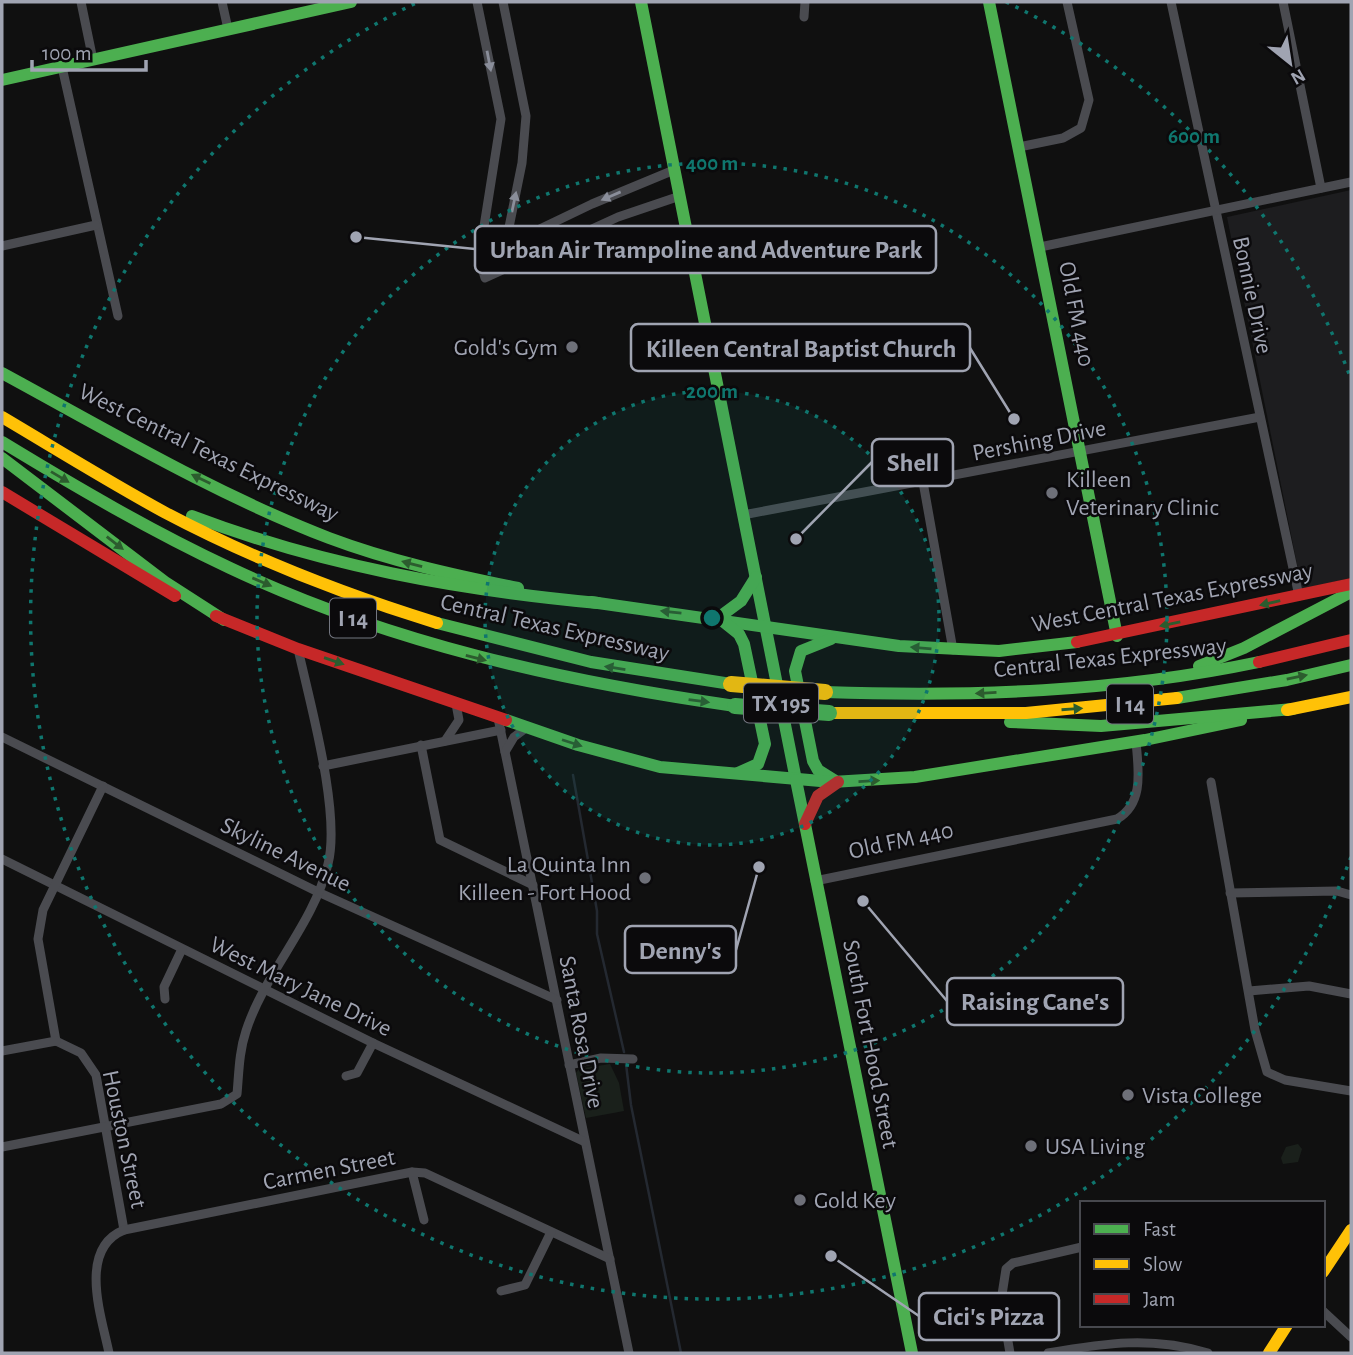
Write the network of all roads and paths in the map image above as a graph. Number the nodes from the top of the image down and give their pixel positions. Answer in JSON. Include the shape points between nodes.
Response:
{"nodes":[{"id":1,"x":81,"y":2,"type":"edge"},
{"id":2,"x":222,"y":2,"type":"edge"},
{"id":3,"x":351,"y":2,"type":"edge"},
{"id":4,"x":477,"y":2,"type":"edge"},
{"id":5,"x":503,"y":2,"type":"edge"},
{"id":6,"x":641,"y":2,"type":"edge"},
{"id":7,"x":805,"y":2,"type":"edge"},
{"id":8,"x":989,"y":2,"type":"edge"},
{"id":9,"x":1067,"y":2,"type":"edge"},
{"id":10,"x":1171,"y":2,"type":"edge"},
{"id":11,"x":1283,"y":2,"type":"edge"},
{"id":12,"x":804,"y":17,"type":"dead end"},
{"id":13,"x":228,"y":29,"type":"junction"},
{"id":14,"x":93,"y":60,"type":"junction"},
{"id":15,"x":62,"y":67,"type":"junction"},
{"id":16,"x":2,"y":80,"type":"edge"},
{"id":17,"x":1019,"y":147,"type":"junction"},
{"id":18,"x":674,"y":170,"type":"junction"},
{"id":19,"x":1351,"y":182,"type":"edge"},
{"id":20,"x":1321,"y":188,"type":"junction"},
{"id":21,"x":680,"y":196,"type":"junction"},
{"id":22,"x":1216,"y":211,"type":"junction"},
{"id":23,"x":96,"y":225,"type":"junction"},
{"id":24,"x":2,"y":246,"type":"edge"},
{"id":25,"x":505,"y":247,"type":"junction"},
{"id":26,"x":1040,"y":247,"type":"junction"},
{"id":27,"x":480,"y":258,"type":"junction"},
{"id":28,"x":511,"y":268,"type":"junction"},
{"id":29,"x":118,"y":316,"type":"dead end"},
{"id":30,"x":2,"y":373,"type":"edge"},
{"id":31,"x":2,"y":417,"type":"edge"},
{"id":32,"x":1260,"y":417,"type":"junction"},
{"id":33,"x":2,"y":442,"type":"edge"},
{"id":34,"x":1081,"y":451,"type":"junction"},
{"id":35,"x":2,"y":458,"type":"edge"},
{"id":36,"x":923,"y":482,"type":"junction"},
{"id":37,"x":2,"y":492,"type":"edge"},
{"id":38,"x":150,"y":504,"type":"junction"},
{"id":39,"x":743,"y":515,"type":"junction"},
{"id":40,"x":756,"y":577,"type":"junction"},
{"id":41,"x":1351,"y":584,"type":"edge"},
{"id":42,"x":1351,"y":592,"type":"edge"},
{"id":43,"x":1299,"y":596,"type":"junction"},
{"id":44,"x":598,"y":604,"type":"junction"},
{"id":45,"x":718,"y":618,"type":"junction"},
{"id":46,"x":224,"y":620,"type":"junction"},
{"id":47,"x":765,"y":626,"type":"junction"},
{"id":48,"x":1117,"y":636,"type":"junction"},
{"id":49,"x":834,"y":637,"type":"junction"},
{"id":50,"x":1351,"y":640,"type":"edge"},
{"id":51,"x":298,"y":649,"type":"junction"},
{"id":52,"x":953,"y":650,"type":"junction"},
{"id":53,"x":1351,"y":665,"type":"edge"},
{"id":54,"x":1171,"y":677,"type":"junction"},
{"id":55,"x":1351,"y":697,"type":"edge"},
{"id":56,"x":456,"y":704,"type":"junction"},
{"id":57,"x":1293,"y":709,"type":"junction"},
{"id":58,"x":906,"y":717,"type":"junction"},
{"id":59,"x":499,"y":724,"type":"junction"},
{"id":60,"x":526,"y":728,"type":"junction"},
{"id":61,"x":2,"y":737,"type":"edge"},
{"id":62,"x":445,"y":741,"type":"junction"},
{"id":63,"x":1136,"y":741,"type":"junction"},
{"id":64,"x":421,"y":746,"type":"junction"},
{"id":65,"x":505,"y":752,"type":"junction"},
{"id":66,"x":323,"y":765,"type":"junction"},
{"id":67,"x":728,"y":775,"type":"junction"},
{"id":68,"x":796,"y":780,"type":"junction"},
{"id":69,"x":838,"y":782,"type":"junction"},
{"id":70,"x":1211,"y":782,"type":"dead end"},
{"id":71,"x":103,"y":786,"type":"junction"},
{"id":72,"x":804,"y":824,"type":"junction"},
{"id":73,"x":2,"y":859,"type":"edge"},
{"id":74,"x":815,"y":881,"type":"junction"},
{"id":75,"x":54,"y":885,"type":"junction"},
{"id":76,"x":533,"y":885,"type":"junction"},
{"id":77,"x":318,"y":892,"type":"junction"},
{"id":78,"x":1230,"y":893,"type":"junction"},
{"id":79,"x":1351,"y":895,"type":"edge"},
{"id":80,"x":182,"y":949,"type":"junction"},
{"id":81,"x":265,"y":989,"type":"junction"},
{"id":82,"x":1249,"y":991,"type":"junction"},
{"id":83,"x":1351,"y":994,"type":"edge"},
{"id":84,"x":165,"y":999,"type":"dead end"},
{"id":85,"x":557,"y":1000,"type":"junction"},
{"id":86,"x":56,"y":1041,"type":"junction"},
{"id":87,"x":373,"y":1044,"type":"junction"},
{"id":88,"x":2,"y":1051,"type":"edge"},
{"id":89,"x":633,"y":1059,"type":"dead end"},
{"id":90,"x":569,"y":1065,"type":"junction"},
{"id":91,"x":346,"y":1076,"type":"dead end"},
{"id":92,"x":1351,"y":1091,"type":"edge"},
{"id":93,"x":106,"y":1127,"type":"junction"},
{"id":94,"x":585,"y":1142,"type":"junction"},
{"id":95,"x":2,"y":1147,"type":"edge"},
{"id":96,"x":412,"y":1172,"type":"junction"},
{"id":97,"x":424,"y":1220,"type":"dead end"},
{"id":98,"x":124,"y":1230,"type":"junction"},
{"id":99,"x":1351,"y":1230,"type":"edge"},
{"id":100,"x":551,"y":1232,"type":"junction"},
{"id":101,"x":1080,"y":1247,"type":"edge"},
{"id":102,"x":610,"y":1259,"type":"junction"},
{"id":103,"x":1325,"y":1269,"type":"edge"},
{"id":104,"x":501,"y":1291,"type":"dead end"},
{"id":105,"x":1325,"y":1313,"type":"edge"},
{"id":106,"x":1286,"y":1327,"type":"edge"},
{"id":107,"x":1351,"y":1337,"type":"edge"},
{"id":108,"x":109,"y":1353,"type":"edge"},
{"id":109,"x":629,"y":1353,"type":"edge"},
{"id":110,"x":912,"y":1353,"type":"edge"},
{"id":111,"x":1010,"y":1353,"type":"edge"},
{"id":112,"x":1048,"y":1353,"type":"edge"},
{"id":113,"x":1208,"y":1353,"type":"edge"},
{"id":114,"x":1269,"y":1353,"type":"edge"}],
"edges":[{"from":1,"to":14,"type":"street"},
{"from":2,"to":13,"type":"street"},
{"from":3,"to":13,"type":"main road"},
{"from":4,"to":27,"type":"street","one_way":true,"via":[[501,119]]},
{"from":25,"to":5,"type":"street","one_way":true,"via":[[526,116]]},
{"from":6,"to":18,"type":"main road","name":"South Fort Hood Street","number":"TX 195"},
{"from":7,"to":12,"type":"street"},
{"from":8,"to":17,"type":"main road","name":"Old FM 440"},
{"from":9,"to":17,"type":"street","via":[[1088,100],[1081,128],[1063,138]]},
{"from":10,"to":22,"type":"street","name":"Bonnie Drive"},
{"from":11,"to":20,"type":"street"},
{"from":13,"to":14,"type":"main road"},
{"from":14,"to":15,"type":"main road"},
{"from":15,"to":16,"type":"main road"},
{"from":15,"to":23,"type":"street"},
{"from":17,"to":26,"type":"main road","name":"Old FM 440"},
{"from":18,"to":21,"type":"main road","name":"South Fort Hood Street","number":"TX 195"},
{"from":18,"to":25,"type":"street","one_way":true},
{"from":19,"to":20,"type":"street"},
{"from":20,"to":22,"type":"street"},
{"from":21,"to":28,"type":"street","via":[[618,217]]},
{"from":21,"to":39,"type":"main road","name":"South Fort Hood Street","number":"TX 195"},
{"from":22,"to":26,"type":"street"},
{"from":22,"to":32,"type":"street","name":"Bonnie Drive"},
{"from":23,"to":24,"type":"street"},
{"from":23,"to":29,"type":"street"},
{"from":25,"to":27,"type":"street"},
{"from":25,"to":28,"type":"street"},
{"from":26,"to":34,"type":"main road","name":"Old FM 440"},
{"from":27,"to":28,"type":"street","via":[[485,278]]},
{"from":44,"to":30,"type":"main road","name":"West Central Texas Expressway","one_way":true,"via":[[447,574],[304,529],[182,470]]},
{"from":31,"to":38,"type":"main road","name":"Central Texas Expressway","number":"I 14"},
{"from":32,"to":34,"type":"street","name":"Pershing Drive"},
{"from":32,"to":43,"type":"street","name":"Bonnie Drive"},
{"from":33,"to":58,"type":"main road","name":"Central Texas Expressway","number":"I 14","one_way":true,"bridge":true,"via":[[185,546],[315,604],[471,657],[590,685],[735,706]]},
{"from":34,"to":36,"type":"street","name":"Pershing Drive"},
{"from":34,"to":48,"type":"main road","name":"Old FM 440"},
{"from":35,"to":46,"type":"main road","one_way":true,"via":[[165,582]]},
{"from":36,"to":39,"type":"street","name":"Pershing Drive"},
{"from":36,"to":52,"type":"street"},
{"from":37,"to":46,"type":"main road","via":[[135,575]]},
{"from":38,"to":44,"type":"main road","via":[[351,568],[452,587]]},
{"from":54,"to":38,"type":"main road","name":"Central Texas Expressway","number":"I 14","one_way":true,"bridge":true,"via":[[961,694],[825,692],[601,666],[428,622],[311,580]]},
{"from":39,"to":40,"type":"main road","name":"South Fort Hood Street","number":"TX 195"},
{"from":40,"to":45,"type":"main road","via":[[736,609]]},
{"from":40,"to":47,"type":"main road","name":"South Fort Hood Street","number":"TX 195"},
{"from":41,"to":43,"type":"main road","name":"West Central Texas Expressway"},
{"from":42,"to":54,"type":"main road","via":[[1244,648]]},
{"from":43,"to":48,"type":"main road","name":"West Central Texas Expressway","one_way":true},
{"from":45,"to":44,"type":"main road","name":"West Central Texas Expressway","one_way":true},
{"from":45,"to":47,"type":"main road","name":"West Central Texas Expressway"},
{"from":45,"to":67,"type":"main road","via":[[744,643],[765,744],[764,756],[751,771]]},
{"from":46,"to":51,"type":"main road"},
{"from":47,"to":49,"type":"main road","name":"West Central Texas Expressway"},
{"from":47,"to":68,"type":"main road","name":"South Fort Hood Street","number":"TX 195"},
{"from":48,"to":52,"type":"main road","name":"West Central Texas Expressway","via":[[1028,649]]},
{"from":52,"to":49,"type":"main road","name":"West Central Texas Expressway","one_way":true},
{"from":49,"to":69,"type":"main road","via":[[802,651],[795,671],[813,761],[824,776]]},
{"from":50,"to":54,"type":"main road","name":"Central Texas Expressway","number":"I 14"},
{"from":51,"to":56,"type":"main road","one_way":true},
{"from":51,"to":66,"type":"street"},
{"from":58,"to":53,"type":"main road","name":"Central Texas Expressway","number":"I 14","one_way":true,"via":[[1166,700]]},
{"from":55,"to":57,"type":"main road"},
{"from":56,"to":59,"type":"main road"},
{"from":56,"to":62,"type":"street","via":[[459,720]]},
{"from":57,"to":58,"type":"main road","via":[[1101,726]]},
{"from":57,"to":63,"type":"main road"},
{"from":59,"to":60,"type":"main road"},
{"from":59,"to":62,"type":"street"},
{"from":59,"to":65,"type":"street","name":"Santa Rosa Drive"},
{"from":60,"to":65,"type":"street"},
{"from":60,"to":67,"type":"main road","one_way":true,"via":[[660,766]]},
{"from":61,"to":71,"type":"street","name":"Skyline Avenue"},
{"from":62,"to":64,"type":"street"},
{"from":69,"to":63,"type":"main road","one_way":true,"via":[[915,777]]},
{"from":63,"to":74,"type":"street","name":"Old FM 440","via":[[1137,793],[1125,814],[1117,818]]},
{"from":64,"to":66,"type":"street"},
{"from":64,"to":76,"type":"street","via":[[440,840]]},
{"from":65,"to":76,"type":"street","name":"Santa Rosa Drive"},
{"from":66,"to":77,"type":"street","via":[[332,835]]},
{"from":67,"to":68,"type":"main road"},
{"from":68,"to":69,"type":"main road"},
{"from":68,"to":72,"type":"main road","name":"South Fort Hood Street","number":"TX 195"},
{"from":69,"to":72,"type":"main road","via":[[818,796]]},
{"from":70,"to":78,"type":"street"},
{"from":71,"to":75,"type":"street"},
{"from":71,"to":77,"type":"street","name":"Skyline Avenue"},
{"from":72,"to":74,"type":"main road","name":"South Fort Hood Street","number":"TX 195"},
{"from":73,"to":75,"type":"street","name":"West Mary Jane Drive"},
{"from":74,"to":110,"type":"main road","name":"South Fort Hood Street","number":"TX 195"},
{"from":75,"to":80,"type":"street","name":"West Mary Jane Drive"},
{"from":75,"to":86,"type":"street","via":[[37,939]]},
{"from":76,"to":85,"type":"street","name":"Santa Rosa Drive"},
{"from":77,"to":81,"type":"street"},
{"from":77,"to":85,"type":"street","name":"Skyline Avenue"},
{"from":78,"to":79,"type":"street","via":[[1337,891]]},
{"from":78,"to":82,"type":"street"},
{"from":80,"to":81,"type":"street","name":"West Mary Jane Drive"},
{"from":80,"to":84,"type":"street","via":[[164,987]]},
{"from":81,"to":87,"type":"street","name":"West Mary Jane Drive"},
{"from":81,"to":93,"type":"street","via":[[246,1029],[237,1094],[221,1104]]},
{"from":82,"to":83,"type":"street","via":[[1309,986]]},
{"from":82,"to":92,"type":"street","via":[[1267,1072],[1285,1080]]},
{"from":85,"to":90,"type":"street","name":"Santa Rosa Drive"},
{"from":86,"to":88,"type":"street"},
{"from":86,"to":93,"type":"street","name":"Houston Street","via":[[89,1061]]},
{"from":87,"to":91,"type":"street","via":[[357,1073]]},
{"from":87,"to":94,"type":"street","name":"West Mary Jane Drive"},
{"from":89,"to":90,"type":"street","via":[[601,1058]]},
{"from":90,"to":94,"type":"street","name":"Santa Rosa Drive"},
{"from":93,"to":95,"type":"street"},
{"from":93,"to":98,"type":"street","name":"Houston Street"},
{"from":94,"to":102,"type":"street","name":"Santa Rosa Drive"},
{"from":96,"to":97,"type":"street"},
{"from":96,"to":98,"type":"street","name":"Carmen Street"},
{"from":96,"to":100,"type":"street","name":"Carmen Street","via":[[425,1173]]},
{"from":98,"to":108,"type":"street","name":"Houston Street","via":[[103,1249],[96,1268]]},
{"from":99,"to":103,"type":"main road"},
{"from":100,"to":102,"type":"street","name":"Carmen Street"},
{"from":100,"to":104,"type":"street","via":[[525,1285]]},
{"from":101,"to":111,"type":"street","via":[[1013,1263],[1006,1269],[1001,1301]]},
{"from":102,"to":109,"type":"street","name":"Santa Rosa Drive"},
{"from":105,"to":107,"type":"street"},
{"from":106,"to":114,"type":"main road"},
{"from":112,"to":113,"type":"street","via":[[1115,1341],[1176,1345]]}]}
